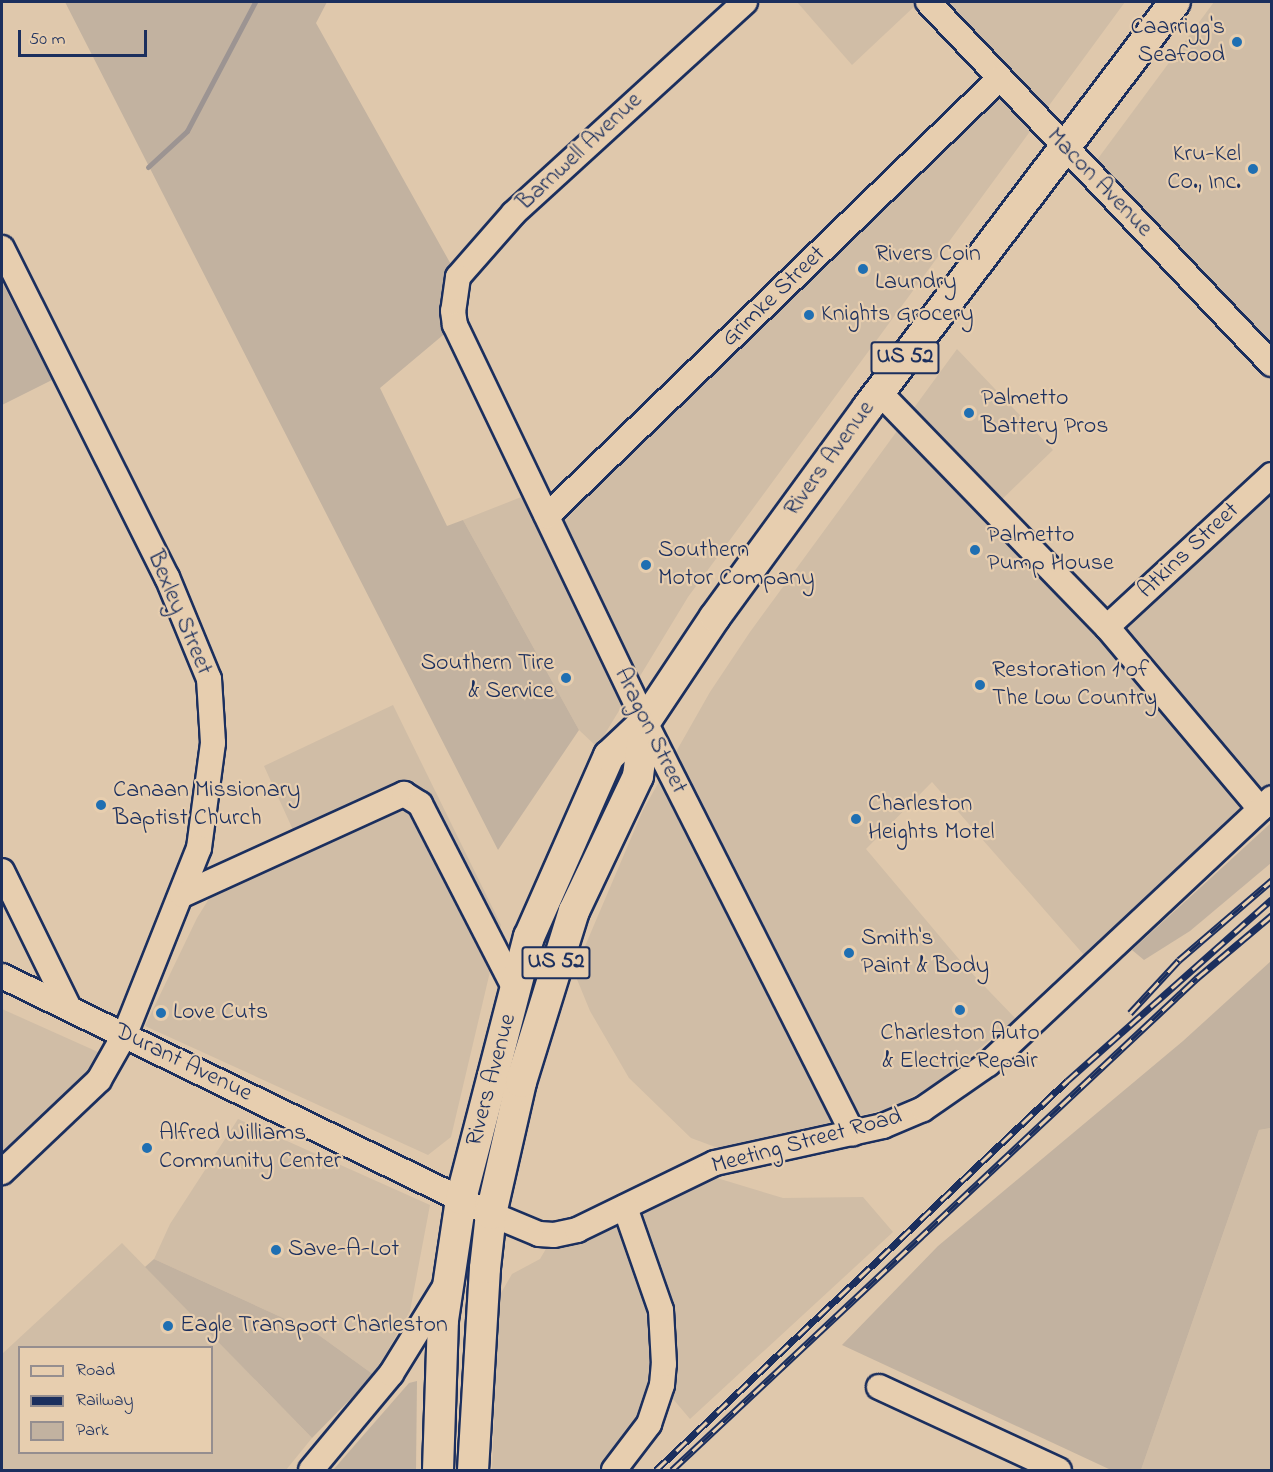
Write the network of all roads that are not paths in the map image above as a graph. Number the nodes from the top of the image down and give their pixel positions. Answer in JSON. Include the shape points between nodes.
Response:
{"nodes":[{"id":1,"x":745,"y":2,"type":"edge"},
{"id":2,"x":928,"y":2,"type":"edge"},
{"id":3,"x":1175,"y":2,"type":"edge"},
{"id":4,"x":1000,"y":78,"type":"junction"},
{"id":5,"x":1063,"y":146,"type":"junction"},
{"id":6,"x":2,"y":248,"type":"edge"},
{"id":7,"x":455,"y":325,"type":"joint"},
{"id":8,"x":1272,"y":364,"type":"edge"},
{"id":9,"x":879,"y":392,"type":"junction"},
{"id":10,"x":1272,"y":475,"type":"edge"},
{"id":11,"x":547,"y":516,"type":"junction"},
{"id":12,"x":1107,"y":627,"type":"junction"},
{"id":13,"x":645,"y":722,"type":"junction"},
{"id":14,"x":1266,"y":804,"type":"edge"},
{"id":15,"x":2,"y":871,"type":"edge"},
{"id":16,"x":182,"y":895,"type":"junction"},
{"id":17,"x":2,"y":976,"type":"edge"},
{"id":18,"x":516,"y":991,"type":"junction"},
{"id":19,"x":68,"y":1006,"type":"junction"},
{"id":20,"x":125,"y":1034,"type":"junction"},
{"id":21,"x":853,"y":1133,"type":"junction"},
{"id":22,"x":2,"y":1172,"type":"edge"},
{"id":23,"x":461,"y":1199,"type":"junction"},
{"id":24,"x":625,"y":1207,"type":"junction"},
{"id":25,"x":491,"y":1214,"type":"junction"},
{"id":26,"x":447,"y":1283,"type":"junction"},
{"id":27,"x":879,"y":1387,"type":"dead end"},
{"id":28,"x":1043,"y":1467,"type":"edge"},
{"id":29,"x":311,"y":1470,"type":"edge"},
{"id":30,"x":438,"y":1470,"type":"edge"},
{"id":31,"x":473,"y":1470,"type":"edge"},
{"id":32,"x":614,"y":1470,"type":"edge"}],
"edges":[{"from":1,"to":7,"type":"street","name":"Barnwell Avenue","via":[[514,213],[459,277]]},
{"from":2,"to":4,"type":"street","name":"Macon Avenue"},
{"from":3,"to":5,"type":"main road","name":"Rivers Avenue","number":"US 52"},
{"from":4,"to":5,"type":"street","name":"Macon Avenue"},
{"from":4,"to":11,"type":"street","name":"Grimke Street"},
{"from":5,"to":8,"type":"street","name":"Macon Avenue"},
{"from":5,"to":9,"type":"main road","name":"Rivers Avenue","number":"US 52"},
{"from":6,"to":16,"type":"street","name":"Bexley Street","via":[[167,577],[209,679],[213,743],[208,798],[199,848]]},
{"from":7,"to":11,"type":"street","name":"Aragon Street"},
{"from":9,"to":12,"type":"street"},
{"from":9,"to":13,"type":"main road","name":"Rivers Avenue","number":"US 52","via":[[714,617]]},
{"from":10,"to":12,"type":"street","name":"Atkins Street"},
{"from":11,"to":13,"type":"street","name":"Aragon Street"},
{"from":12,"to":14,"type":"street"},
{"from":13,"to":18,"type":"main road","name":"Rivers Avenue","number":"US 52","via":[[609,756],[588,798],[529,937]]},
{"from":13,"to":21,"type":"street","name":"Aragon Street"},
{"from":13,"to":25,"type":"main road","name":"Rivers Avenue","number":"US 52","via":[[638,776],[574,911],[551,980],[521,1082]]},
{"from":14,"to":21,"type":"street","name":"Meeting Street Road","via":[[987,1064],[923,1109]]},
{"from":15,"to":19,"type":"street"},
{"from":16,"to":18,"type":"street","via":[[399,794],[410,796],[420,804]]},
{"from":16,"to":20,"type":"street","name":"Bexley Street"},
{"from":17,"to":19,"type":"street","name":"Durant Avenue"},
{"from":18,"to":23,"type":"main road","name":"Rivers Avenue","number":"US 52"},
{"from":19,"to":20,"type":"street","name":"Durant Avenue"},
{"from":20,"to":22,"type":"street","name":"Bexley Street","via":[[99,1080]]},
{"from":20,"to":23,"type":"street","name":"Durant Avenue"},
{"from":21,"to":24,"type":"street","name":"Meeting Street Road","via":[[715,1163]]},
{"from":23,"to":25,"type":"street","name":"Meeting Street Road"},
{"from":23,"to":26,"type":"main road","name":"Rivers Avenue","number":"US 52"},
{"from":24,"to":25,"type":"street","name":"Meeting Street Road","via":[[577,1230],[554,1235]]},
{"from":24,"to":32,"type":"street","via":[[661,1310],[664,1364],[662,1385],[649,1424]]},
{"from":25,"to":31,"type":"main road","name":"Rivers Avenue","number":"US 52","via":[[476,1366]]},
{"from":26,"to":29,"type":"street","via":[[391,1374]]},
{"from":26,"to":30,"type":"main road","name":"Rivers Avenue","number":"US 52"},
{"from":27,"to":28,"type":"street"}]}
